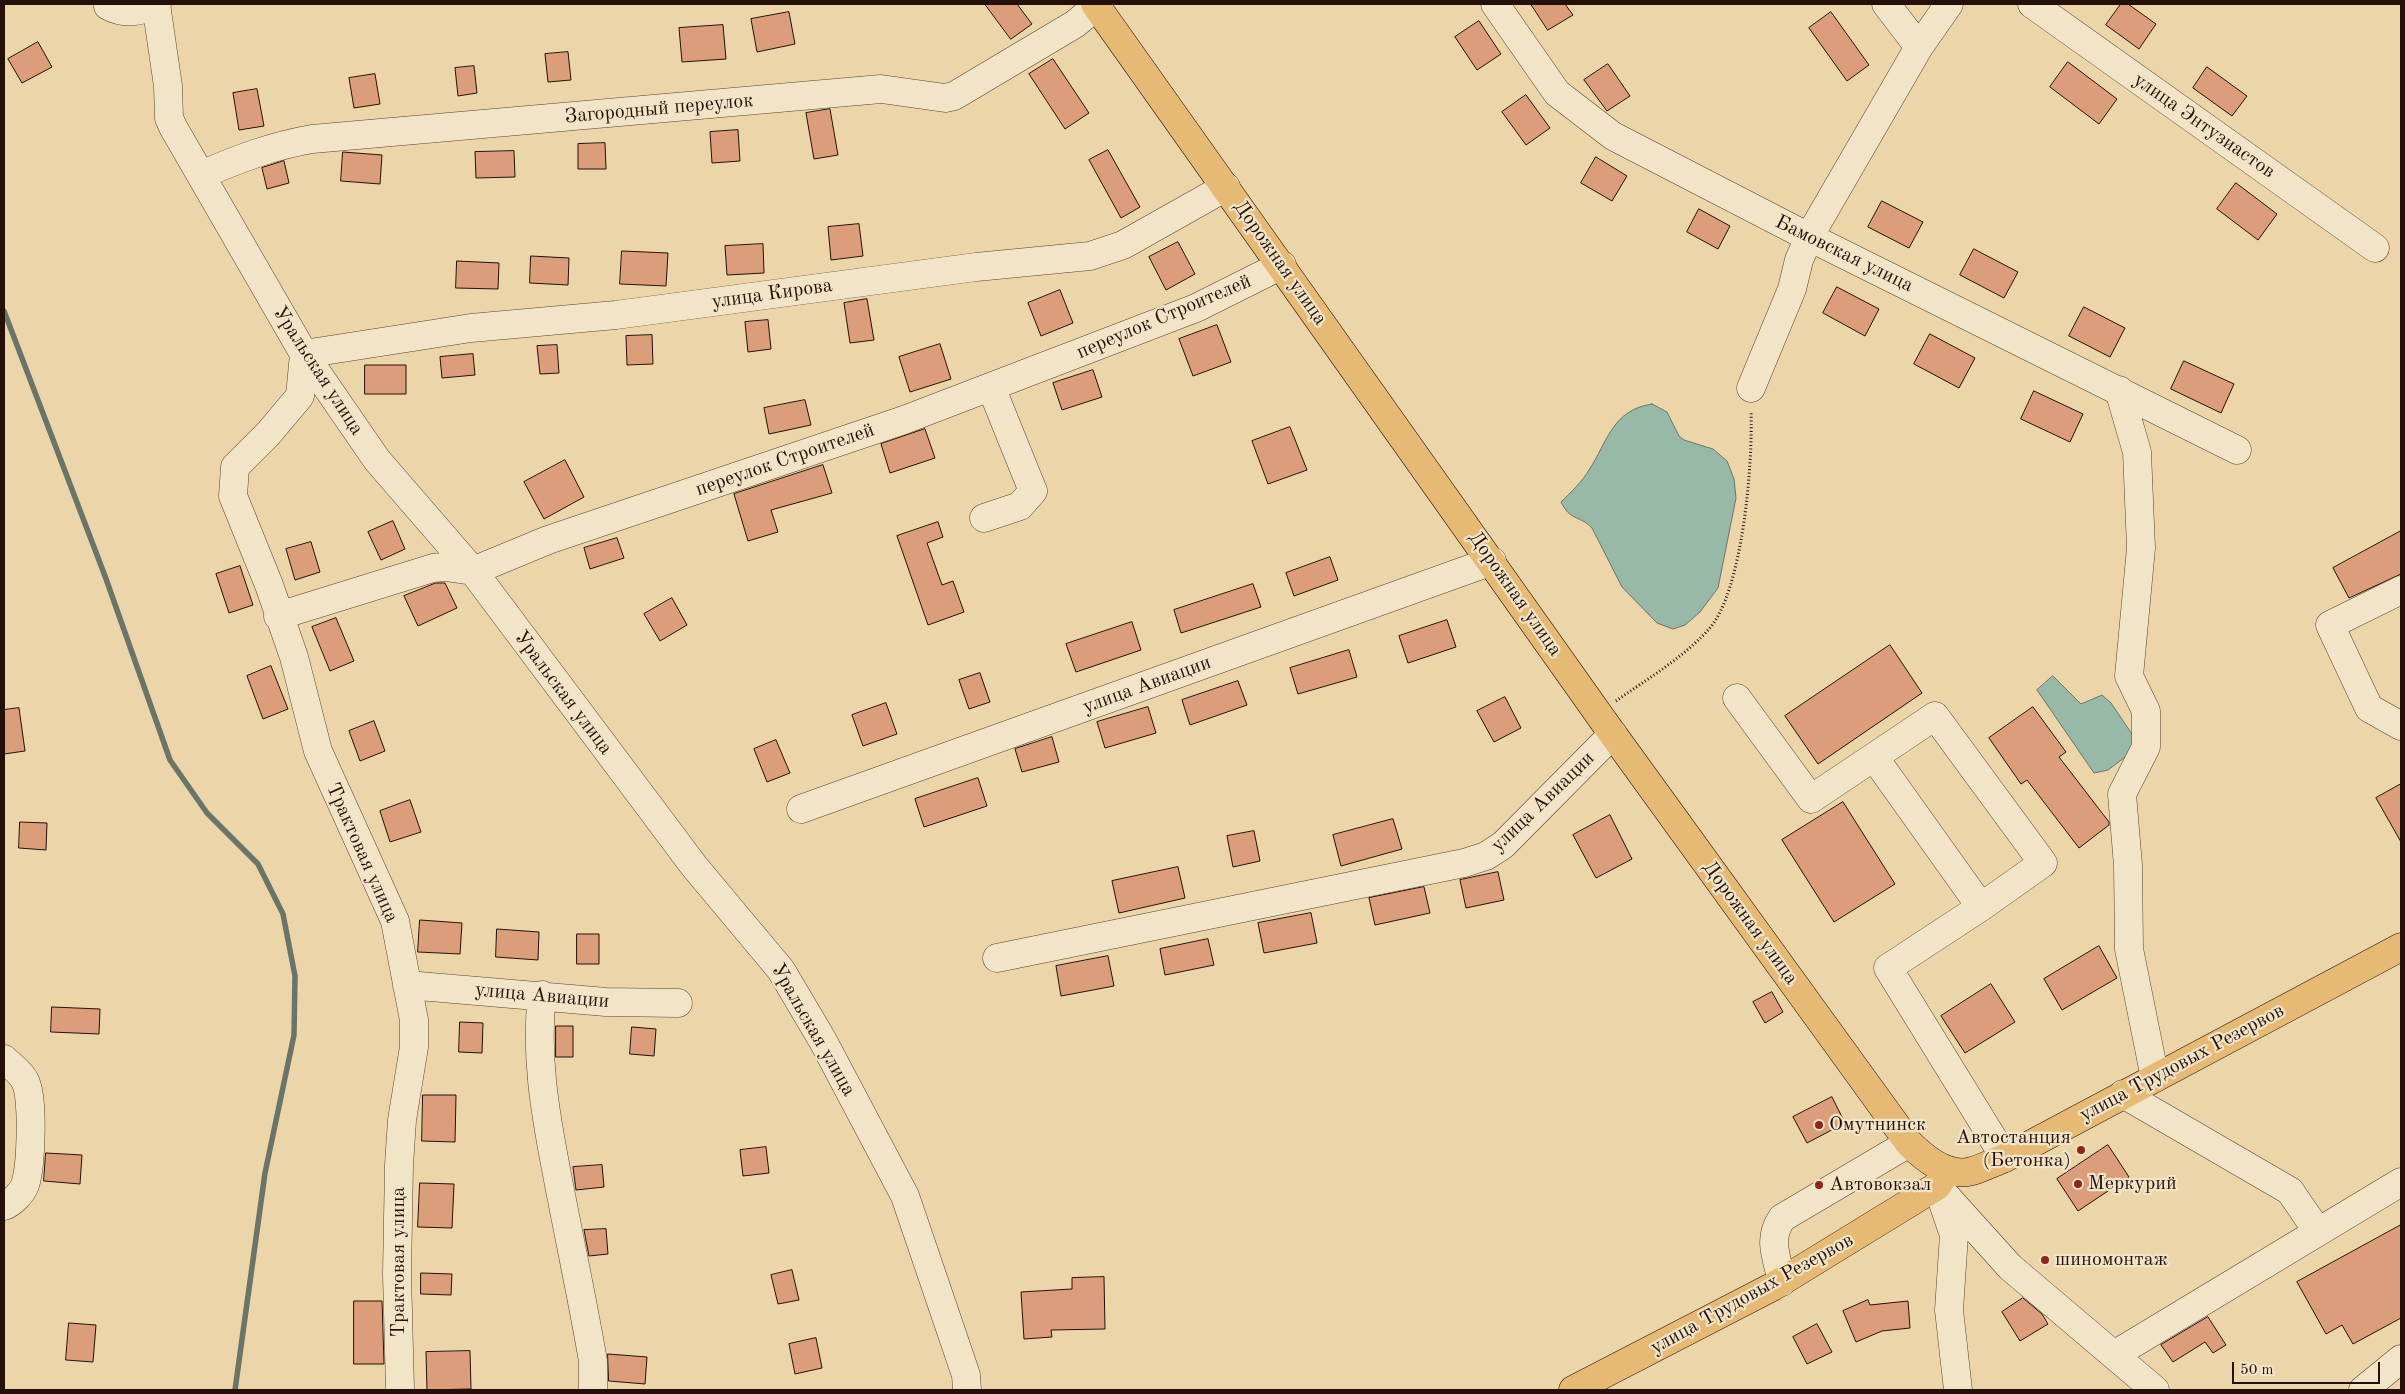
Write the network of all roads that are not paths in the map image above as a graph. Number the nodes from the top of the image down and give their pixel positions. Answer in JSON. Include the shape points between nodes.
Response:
{"nodes":[{"id":1,"x":156,"y":4,"type":"edge"},
{"id":2,"x":1097,"y":4,"type":"edge"},
{"id":3,"x":1495,"y":4,"type":"edge"},
{"id":4,"x":1886,"y":4,"type":"edge"},
{"id":5,"x":1949,"y":4,"type":"edge"},
{"id":6,"x":2032,"y":4,"type":"edge"},
{"id":7,"x":108,"y":6,"type":"dead end"},
{"id":8,"x":1919,"y":47,"type":"junction"},
{"id":9,"x":201,"y":175,"type":"junction"},
{"id":10,"x":1226,"y":187,"type":"junction"},
{"id":11,"x":1809,"y":237,"type":"junction"},
{"id":12,"x":2375,"y":248,"type":"dead end"},
{"id":13,"x":1282,"y":265,"type":"junction"},
{"id":14,"x":304,"y":354,"type":"junction"},
{"id":15,"x":991,"y":386,"type":"junction"},
{"id":16,"x":1751,"y":388,"type":"road end"},
{"id":17,"x":2120,"y":390,"type":"junction"},
{"id":18,"x":2238,"y":450,"type":"dead end"},
{"id":19,"x":984,"y":518,"type":"dead end"},
{"id":20,"x":1492,"y":561,"type":"junction"},
{"id":21,"x":472,"y":571,"type":"junction"},
{"id":22,"x":2401,"y":590,"type":"edge"},
{"id":23,"x":278,"y":616,"type":"junction"},
{"id":24,"x":1737,"y":698,"type":"dead end"},
{"id":25,"x":1606,"y":724,"type":"junction"},
{"id":26,"x":2401,"y":726,"type":"edge"},
{"id":27,"x":1874,"y":757,"type":"junction"},
{"id":28,"x":801,"y":809,"type":"dead end"},
{"id":29,"x":1981,"y":907,"type":"junction"},
{"id":30,"x":2401,"y":947,"type":"edge"},
{"id":31,"x":997,"y":958,"type":"dead end"},
{"id":32,"x":407,"y":985,"type":"junction"},
{"id":33,"x":542,"y":995,"type":"junction"},
{"id":34,"x":678,"y":1003,"type":"dead end"},
{"id":35,"x":4,"y":1059,"type":"edge"},
{"id":36,"x":2155,"y":1078,"type":"junction"},
{"id":37,"x":2123,"y":1094,"type":"junction"},
{"id":38,"x":1909,"y":1144,"type":"junction"},
{"id":39,"x":2005,"y":1158,"type":"junction"},
{"id":40,"x":1942,"y":1178,"type":"junction"},
{"id":41,"x":2401,"y":1182,"type":"edge"},
{"id":42,"x":4,"y":1206,"type":"edge"},
{"id":43,"x":2318,"y":1232,"type":"junction"},
{"id":44,"x":1782,"y":1282,"type":"junction"},
{"id":45,"x":2114,"y":1355,"type":"junction"},
{"id":46,"x":2401,"y":1359,"type":"edge"},
{"id":47,"x":400,"y":1390,"type":"edge"},
{"id":48,"x":593,"y":1390,"type":"edge"},
{"id":49,"x":967,"y":1390,"type":"edge"},
{"id":50,"x":1573,"y":1390,"type":"edge"},
{"id":51,"x":1958,"y":1390,"type":"edge"},
{"id":52,"x":2154,"y":1390,"type":"edge"},
{"id":53,"x":2363,"y":1390,"type":"edge"}],
"edges":[{"from":1,"to":7,"type":"street","via":[[132,13]]},
{"from":1,"to":9,"type":"street","name":"Уральская улица","via":[[168,86],[169,118]]},
{"from":2,"to":9,"type":"street","name":"Загородный переулок","via":[[1067,28],[954,96],[945,98],[882,89],[312,139],[250,154]]},
{"from":2,"to":10,"type":"main road","name":"Дорожная улица"},
{"from":3,"to":11,"type":"street","name":"Бамовская улица","via":[[1557,93],[1576,110],[1613,136]]},
{"from":4,"to":8,"type":"street"},
{"from":5,"to":8,"type":"street"},
{"from":6,"to":12,"type":"street","name":"улица Энтузиастов"},
{"from":8,"to":11,"type":"street"},
{"from":9,"to":14,"type":"street","name":"Уральская улица"},
{"from":10,"to":13,"type":"main road","name":"Дорожная улица"},
{"from":10,"to":14,"type":"street","name":"улица Кирова","via":[[1123,244],[1090,256],[976,267],[616,315],[470,328]]},
{"from":11,"to":16,"type":"street","via":[[1792,289]]},
{"from":11,"to":17,"type":"street","name":"Бамовская улица"},
{"from":13,"to":15,"type":"street","name":"переулок Строителей","via":[[1196,308]]},
{"from":13,"to":20,"type":"main road","name":"Дорожная улица"},
{"from":14,"to":21,"type":"street","name":"Уральская улица","via":[[377,460]]},
{"from":14,"to":23,"type":"street","name":"Трактовая улица","via":[[300,396],[235,467],[233,496]]},
{"from":15,"to":19,"type":"street","via":[[1033,490],[1020,506]]},
{"from":15,"to":21,"type":"street","name":"переулок Строителей","via":[[904,420],[548,540]]},
{"from":17,"to":18,"type":"street","name":"Бамовская улица"},
{"from":17,"to":36,"type":"street","via":[[2137,452],[2141,548],[2129,676],[2146,712],[2146,747],[2122,794],[2128,865],[2129,950]]},
{"from":20,"to":25,"type":"main road","name":"Дорожная улица"},
{"from":20,"to":28,"type":"street","name":"улица Авиации"},
{"from":21,"to":23,"type":"street","via":[[433,568]]},
{"from":21,"to":49,"type":"street","name":"Уральская улица","via":[[694,866],[781,970],[823,1041],[905,1196],[966,1374]]},
{"from":22,"to":26,"type":"street","via":[[2330,626],[2369,708]]},
{"from":23,"to":32,"type":"street","name":"Трактовая улица","via":[[302,681],[325,771],[395,921]]},
{"from":24,"to":27,"type":"street","via":[[1811,799]]},
{"from":25,"to":31,"type":"street","name":"улица Авиации","via":[[1520,830],[1486,856]]},
{"from":25,"to":38,"type":"main road","name":"Дорожная улица"},
{"from":27,"to":29,"type":"street"},
{"from":27,"to":29,"type":"street","via":[[1935,716],[2043,864]]},
{"from":29,"to":39,"type":"street","via":[[1888,968]]},
{"from":30,"to":36,"type":"main road","name":"улица Трудовых Резервов"},
{"from":32,"to":33,"type":"street","name":"улица Авиации"},
{"from":32,"to":47,"type":"street","name":"Трактовая улица","via":[[414,1020],[414,1047],[402,1120],[399,1165]]},
{"from":33,"to":34,"type":"street","name":"улица Авиации","via":[[616,1002]]},
{"from":33,"to":48,"type":"street","via":[[539,1029],[542,1077],[550,1136],[593,1361]]},
{"from":35,"to":42,"type":"street","via":[[22,1076],[30,1093],[30,1142],[25,1186]]},
{"from":36,"to":37,"type":"main road","name":"улица Трудовых Резервов"},
{"from":37,"to":39,"type":"main road","name":"улица Трудовых Резервов"},
{"from":37,"to":43,"type":"street","via":[[2290,1191]]},
{"from":38,"to":40,"type":"main road","name":"Дорожная улица"},
{"from":38,"to":44,"type":"street","via":[[1782,1218],[1774,1231]]},
{"from":39,"to":40,"type":"main road","name":"улица Трудовых Резервов","via":[[1970,1172]]},
{"from":40,"to":44,"type":"main road","name":"улица Трудовых Резервов"},
{"from":40,"to":45,"type":"street","via":[[2010,1267]]},
{"from":40,"to":51,"type":"street","via":[[1954,1235],[1949,1310]]},
{"from":41,"to":43,"type":"street"},
{"from":43,"to":45,"type":"street"},
{"from":44,"to":50,"type":"main road","name":"улица Трудовых Резервов"},
{"from":45,"to":52,"type":"street"},
{"from":46,"to":53,"type":"street"}]}
